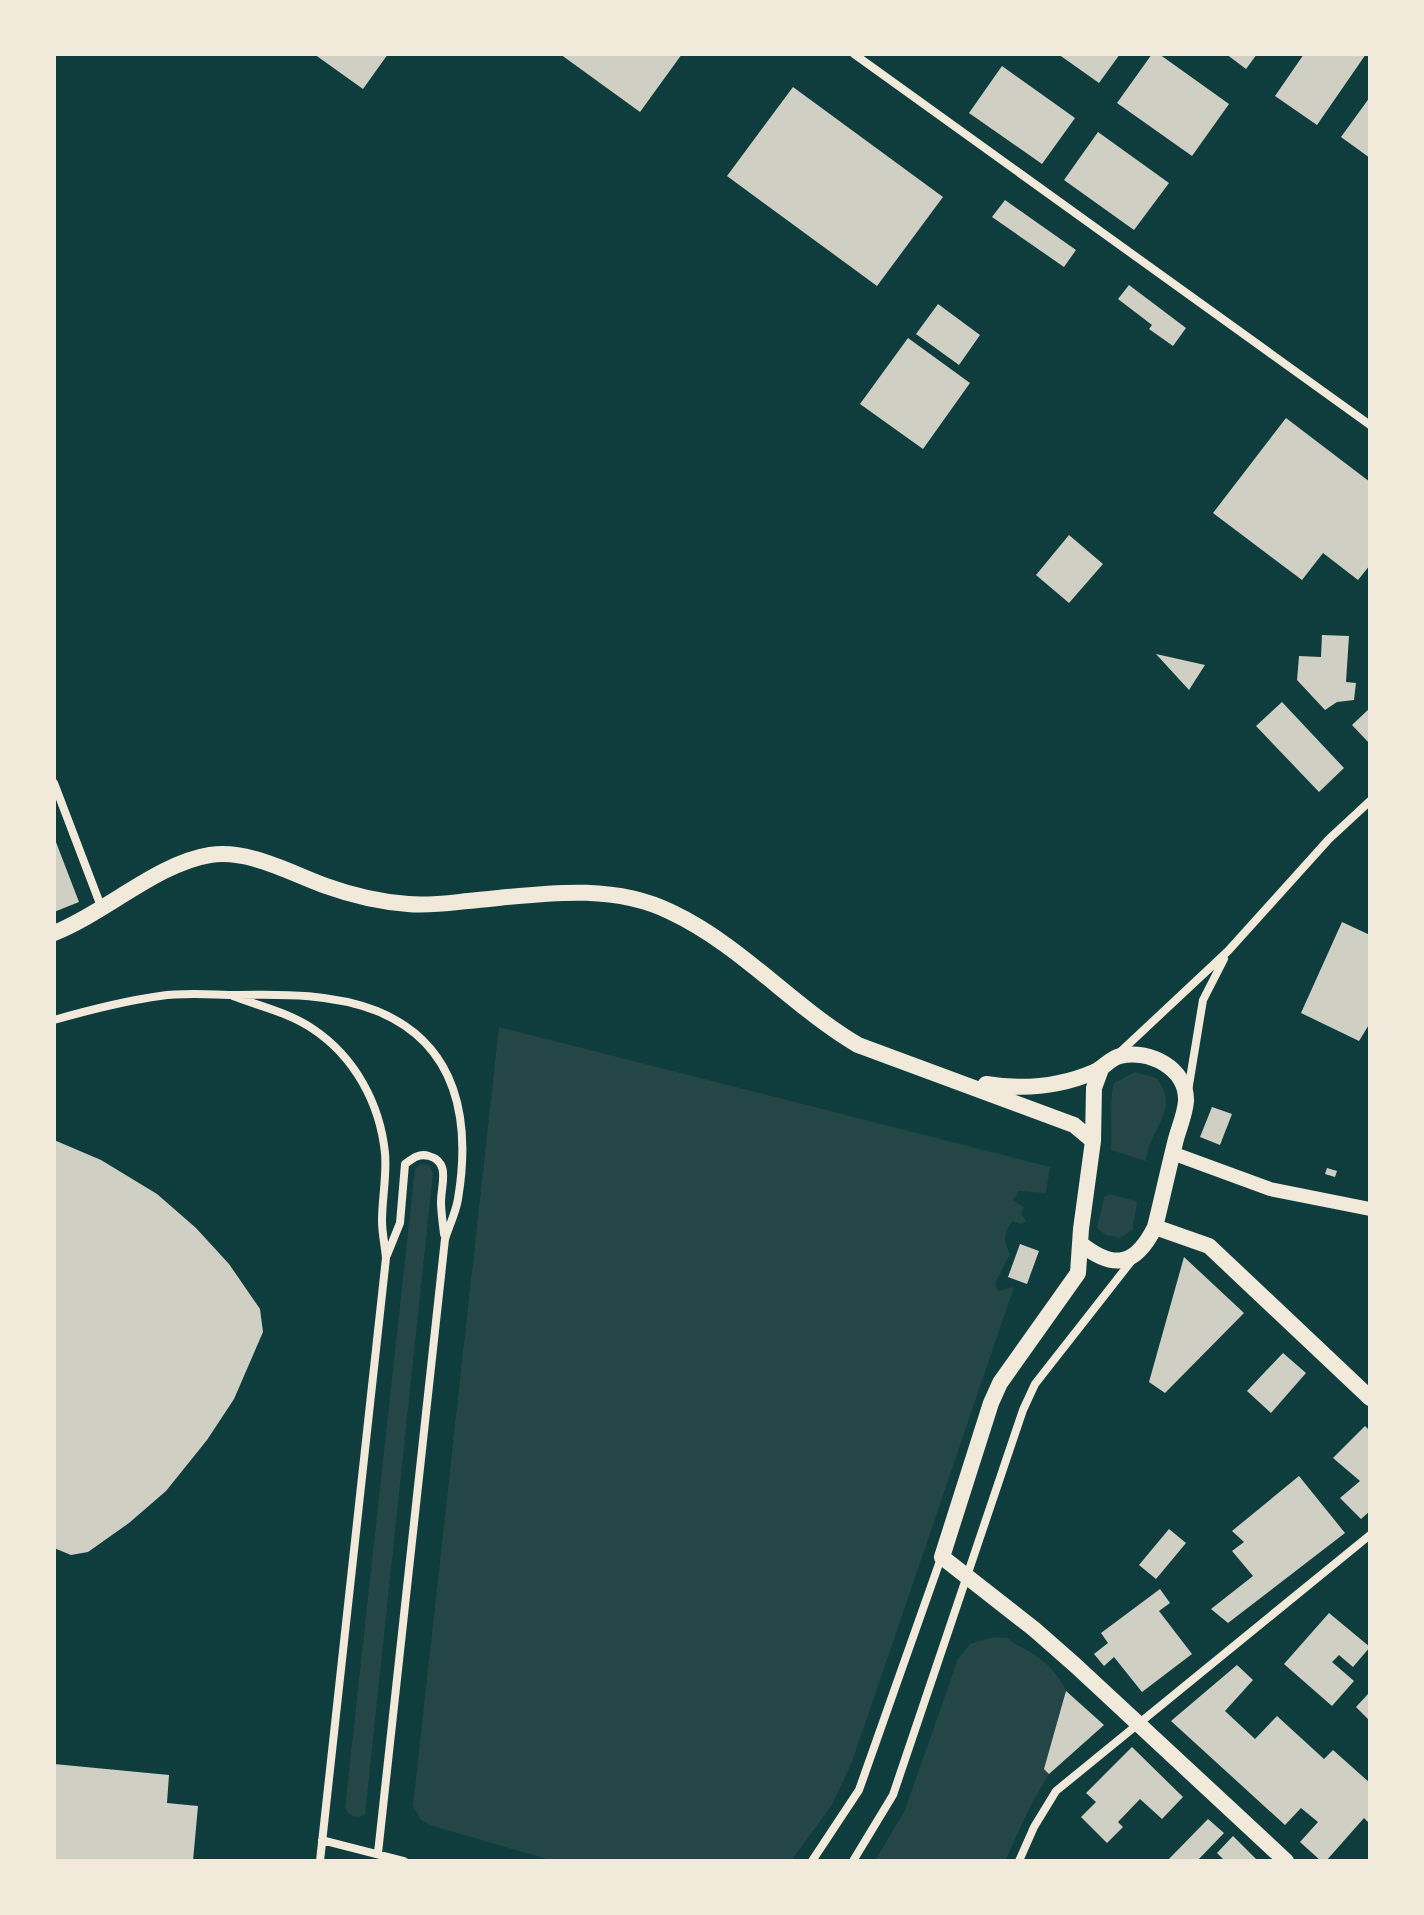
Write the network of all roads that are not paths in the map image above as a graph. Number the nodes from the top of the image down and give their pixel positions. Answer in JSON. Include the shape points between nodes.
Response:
{"nodes":[{"id":1,"x":854,"y":54,"type":"edge"},
{"id":2,"x":1370,"y":425,"type":"edge"},
{"id":3,"x":54,"y":783,"type":"edge"},
{"id":4,"x":1370,"y":801,"type":"edge"},
{"id":5,"x":103,"y":910,"type":"junction"},
{"id":6,"x":54,"y":933,"type":"edge"},
{"id":7,"x":1228,"y":951,"type":"junction"},
{"id":8,"x":229,"y":995,"type":"junction"},
{"id":9,"x":54,"y":1020,"type":"edge"},
{"id":10,"x":1116,"y":1056,"type":"junction"},
{"id":11,"x":1101,"y":1069,"type":"junction"},
{"id":12,"x":957,"y":1080,"type":"junction"},
{"id":13,"x":1186,"y":1099,"type":"junction"},
{"id":14,"x":1093,"y":1141,"type":"junction"},
{"id":15,"x":1172,"y":1153,"type":"junction"},
{"id":16,"x":1370,"y":1209,"type":"edge"},
{"id":17,"x":1155,"y":1227,"type":"junction"},
{"id":18,"x":445,"y":1239,"type":"junction"},
{"id":19,"x":1081,"y":1244,"type":"junction"},
{"id":20,"x":1135,"y":1256,"type":"junction"},
{"id":21,"x":386,"y":1258,"type":"junction"},
{"id":22,"x":1370,"y":1398,"type":"edge"},
{"id":23,"x":1370,"y":1535,"type":"edge"},
{"id":24,"x":942,"y":1557,"type":"junction"},
{"id":25,"x":967,"y":1577,"type":"junction"},
{"id":26,"x":1137,"y":1723,"type":"junction"},
{"id":27,"x":322,"y":1840,"type":"junction"},
{"id":28,"x":378,"y":1853,"type":"junction"},
{"id":29,"x":320,"y":1861,"type":"edge"},
{"id":30,"x":404,"y":1861,"type":"edge"},
{"id":31,"x":812,"y":1861,"type":"edge"},
{"id":32,"x":853,"y":1861,"type":"edge"},
{"id":33,"x":1019,"y":1861,"type":"edge"},
{"id":34,"x":1286,"y":1861,"type":"edge"}],
"edges":[{"from":1,"to":2,"type":"street"},
{"from":3,"to":5,"type":"street"},
{"from":4,"to":7,"type":"street"},
{"from":5,"to":6,"type":"main road"},
{"from":5,"to":12,"type":"main road","via":[[192,859],[230,854],[330,888],[414,905],[567,893],[640,900],[698,926],[858,1045]]},
{"from":7,"to":10,"type":"street"},
{"from":7,"to":13,"type":"street","via":[[1203,1000]]},
{"from":8,"to":9,"type":"street","via":[[165,995]]},
{"from":8,"to":18,"type":"street","via":[[285,994],[351,1003],[396,1020],[432,1047],[454,1086],[462,1140],[458,1201]]},
{"from":8,"to":21,"type":"street","via":[[311,1027],[366,1086],[385,1152]]},
{"from":10,"to":11,"type":"main road"},
{"from":10,"to":13,"type":"main road","via":[[1153,1057],[1166,1063]]},
{"from":11,"to":12,"type":"main road","via":[[1031,1088]]},
{"from":11,"to":14,"type":"main road","via":[[1094,1088]]},
{"from":12,"to":14,"type":"main road","via":[[1074,1125]]},
{"from":13,"to":15,"type":"main road"},
{"from":14,"to":19,"type":"main road"},
{"from":15,"to":16,"type":"street","via":[[1270,1189]]},
{"from":15,"to":17,"type":"main road"},
{"from":17,"to":20,"type":"main road"},
{"from":17,"to":22,"type":"main road","via":[[1209,1246]]},
{"from":18,"to":21,"type":"street","via":[[440,1162],[414,1157],[405,1164],[400,1223]]},
{"from":18,"to":28,"type":"street"},
{"from":19,"to":20,"type":"main road","via":[[1096,1256],[1116,1261]]},
{"from":19,"to":24,"type":"main road","via":[[1078,1273],[1014,1360],[991,1403]]},
{"from":20,"to":25,"type":"street","via":[[1035,1384]]},
{"from":21,"to":27,"type":"street"},
{"from":23,"to":26,"type":"street"},
{"from":24,"to":25,"type":"main road"},
{"from":24,"to":31,"type":"street","via":[[859,1790]]},
{"from":25,"to":26,"type":"main road"},
{"from":25,"to":32,"type":"street","via":[[893,1795]]},
{"from":26,"to":33,"type":"street","via":[[1056,1791]]},
{"from":26,"to":34,"type":"main road"},
{"from":27,"to":28,"type":"street"},
{"from":27,"to":29,"type":"street"},
{"from":28,"to":30,"type":"street"}]}
